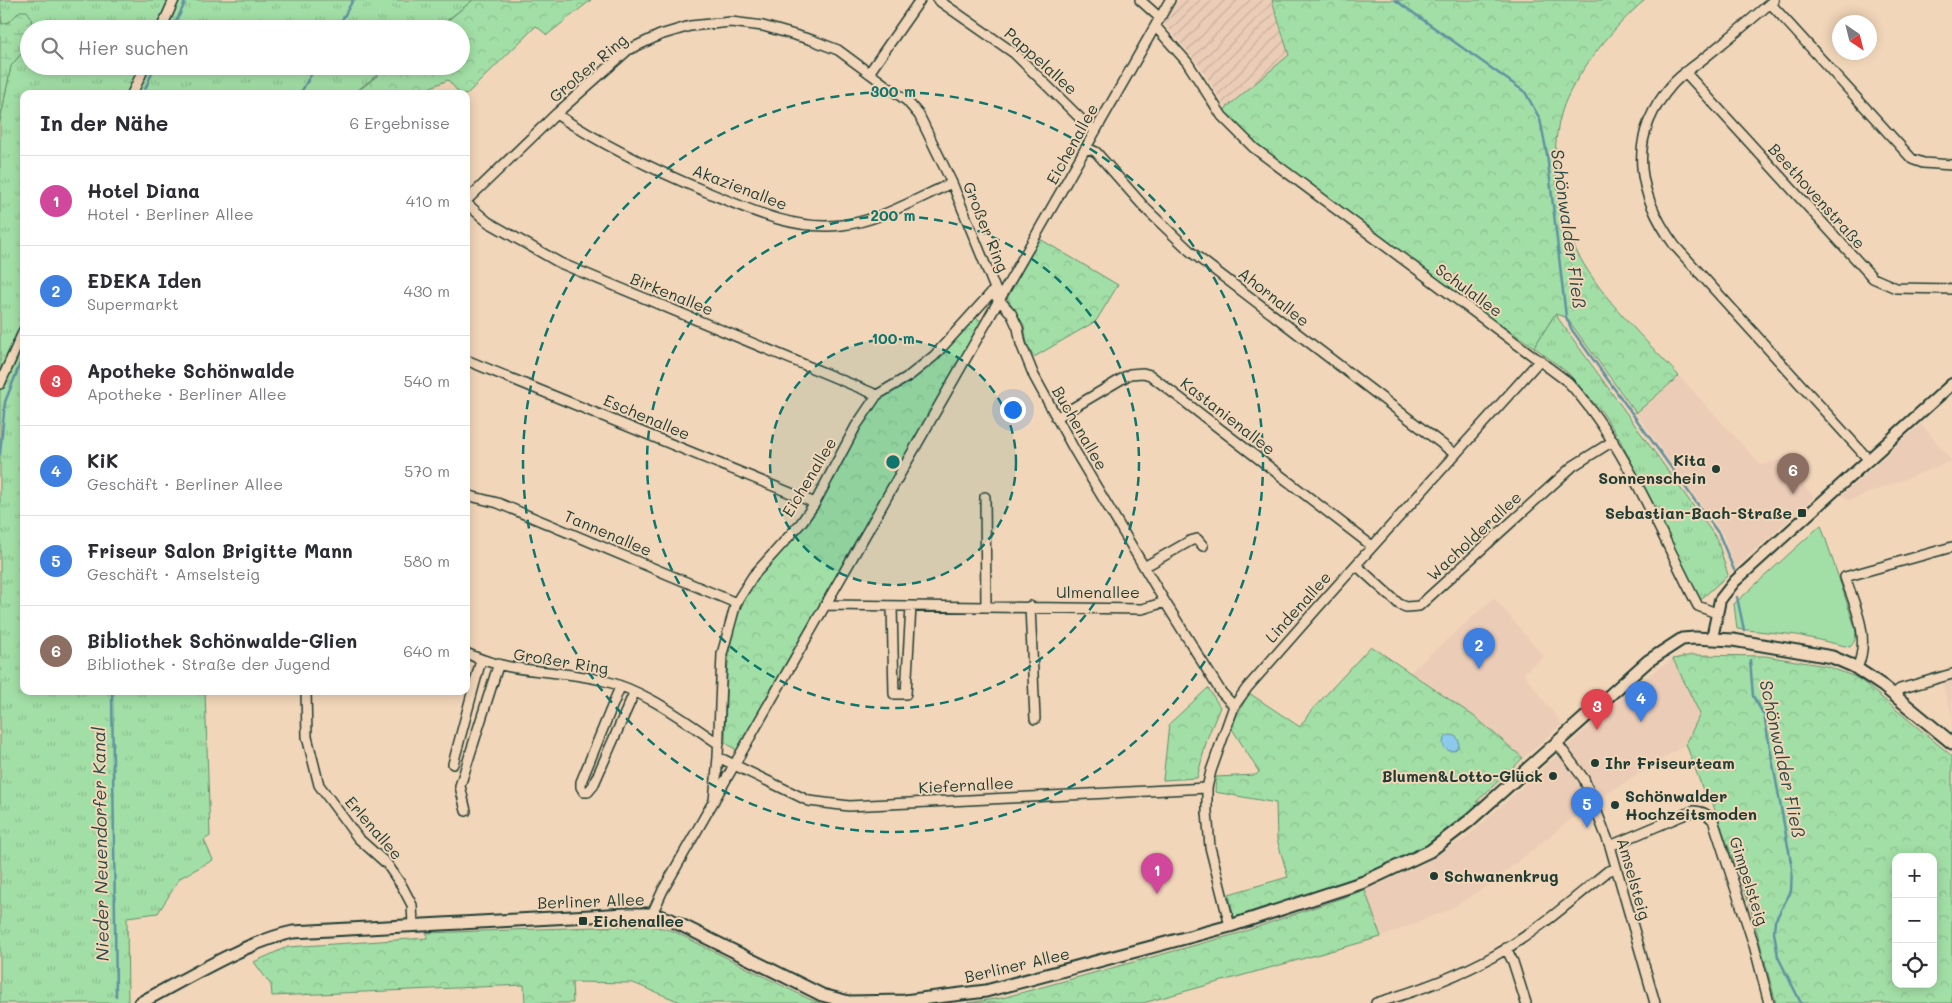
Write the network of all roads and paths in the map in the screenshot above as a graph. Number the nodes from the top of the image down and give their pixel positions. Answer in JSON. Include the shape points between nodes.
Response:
{"nodes":[{"id":1,"x":174,"y":0,"type":"edge"},
{"id":2,"x":920,"y":0,"type":"edge"},
{"id":3,"x":938,"y":0,"type":"edge"},
{"id":4,"x":1140,"y":0,"type":"edge"},
{"id":5,"x":1170,"y":0,"type":"edge"},
{"id":6,"x":1772,"y":2,"type":"edge"},
{"id":7,"x":1160,"y":18,"type":"junction"},
{"id":8,"x":165,"y":20,"type":"edge"},
{"id":9,"x":1156,"y":27,"type":"junction"},
{"id":10,"x":1685,"y":72,"type":"junction"},
{"id":11,"x":869,"y":73,"type":"junction"},
{"id":12,"x":141,"y":75,"type":"edge"},
{"id":13,"x":134,"y":90,"type":"edge"},
{"id":14,"x":556,"y":114,"type":"junction"},
{"id":15,"x":1096,"y":130,"type":"junction"},
{"id":16,"x":1088,"y":148,"type":"junction"},
{"id":17,"x":1952,"y":165,"type":"edge"},
{"id":18,"x":952,"y":183,"type":"junction"},
{"id":19,"x":470,"y":198,"type":"edge"},
{"id":20,"x":470,"y":206,"type":"edge"},
{"id":21,"x":1952,"y":289,"type":"edge"},
{"id":22,"x":999,"y":302,"type":"junction"},
{"id":23,"x":20,"y":339,"type":"edge"},
{"id":24,"x":1540,"y":360,"type":"junction"},
{"id":25,"x":470,"y":362,"type":"edge"},
{"id":26,"x":0,"y":384,"type":"edge"},
{"id":27,"x":1952,"y":384,"type":"edge"},
{"id":28,"x":877,"y":395,"type":"junction"},
{"id":29,"x":1056,"y":418,"type":"junction"},
{"id":30,"x":1612,"y":441,"type":"junction"},
{"id":31,"x":1455,"y":454,"type":"junction"},
{"id":32,"x":1869,"y":460,"type":"junction"},
{"id":33,"x":985,"y":496,"type":"dead end"},
{"id":34,"x":470,"y":497,"type":"edge"},
{"id":35,"x":815,"y":502,"type":"junction"},
{"id":36,"x":1203,"y":546,"type":"dead end"},
{"id":37,"x":1372,"y":546,"type":"junction"},
{"id":38,"x":1952,"y":547,"type":"edge"},
{"id":39,"x":1356,"y":565,"type":"junction"},
{"id":40,"x":1144,"y":566,"type":"junction"},
{"id":41,"x":1165,"y":602,"type":"junction"},
{"id":42,"x":736,"y":603,"type":"junction"},
{"id":43,"x":828,"y":605,"type":"junction"},
{"id":44,"x":892,"y":606,"type":"junction"},
{"id":45,"x":911,"y":606,"type":"junction"},
{"id":46,"x":986,"y":606,"type":"junction"},
{"id":47,"x":1030,"y":606,"type":"junction"},
{"id":48,"x":1716,"y":613,"type":"junction"},
{"id":49,"x":1712,"y":638,"type":"junction"},
{"id":50,"x":470,"y":655,"type":"edge"},
{"id":51,"x":481,"y":660,"type":"junction"},
{"id":52,"x":498,"y":666,"type":"junction"},
{"id":53,"x":1857,"y":668,"type":"junction"},
{"id":54,"x":1952,"y":674,"type":"edge"},
{"id":55,"x":620,"y":687,"type":"junction"},
{"id":56,"x":634,"y":693,"type":"junction"},
{"id":57,"x":1894,"y":694,"type":"junction"},
{"id":58,"x":306,"y":695,"type":"edge"},
{"id":59,"x":1234,"y":706,"type":"junction"},
{"id":60,"x":1035,"y":719,"type":"dead end"},
{"id":61,"x":1557,"y":743,"type":"junction"},
{"id":62,"x":1952,"y":743,"type":"edge"},
{"id":63,"x":718,"y":744,"type":"junction"},
{"id":64,"x":718,"y":757,"type":"junction"},
{"id":65,"x":453,"y":764,"type":"dead end"},
{"id":66,"x":734,"y":764,"type":"junction"},
{"id":67,"x":1208,"y":788,"type":"junction"},
{"id":68,"x":714,"y":801,"type":"junction"},
{"id":69,"x":466,"y":811,"type":"dead end"},
{"id":70,"x":1610,"y":846,"type":"junction"},
{"id":71,"x":1616,"y":868,"type":"junction"},
{"id":72,"x":652,"y":914,"type":"junction"},
{"id":73,"x":413,"y":925,"type":"junction"},
{"id":74,"x":1230,"y":926,"type":"junction"},
{"id":75,"x":1506,"y":948,"type":"junction"},
{"id":76,"x":159,"y":999,"type":"edge"},
{"id":77,"x":1401,"y":999,"type":"edge"},
{"id":78,"x":849,"y":1002,"type":"edge"},
{"id":79,"x":140,"y":1003,"type":"edge"},
{"id":80,"x":1376,"y":1003,"type":"edge"},
{"id":81,"x":1526,"y":1003,"type":"edge"},
{"id":82,"x":1655,"y":1003,"type":"edge"},
{"id":83,"x":1769,"y":1003,"type":"edge"}],
"edges":[{"from":1,"to":8,"type":"street"},
{"from":2,"to":11,"type":"street"},
{"from":3,"to":15,"type":"street","name":"Pappelallee","via":[[1014,53],[1088,126]]},
{"from":4,"to":7,"type":"street"},
{"from":5,"to":7,"type":"street","name":"Eichenallee"},
{"from":6,"to":10,"type":"street"},
{"from":6,"to":17,"type":"street","via":[[1912,158],[1923,163]]},
{"from":7,"to":9,"type":"street","name":"Eichenallee"},
{"from":9,"to":15,"type":"street","name":"Eichenallee"},
{"from":9,"to":24,"type":"street","name":"Schulallee","via":[[1187,62],[1222,116],[1254,148]]},
{"from":10,"to":21,"type":"street","name":"Beethovenstraße","via":[[1873,278],[1896,288]]},
{"from":10,"to":32,"type":"street","via":[[1661,98],[1647,125],[1643,142],[1642,173],[1653,213],[1702,278]]},
{"from":11,"to":14,"type":"street","name":"Großer Ring","via":[[838,50],[789,33],[731,22],[690,26],[628,50]]},
{"from":11,"to":18,"type":"street","name":"Großer Ring","via":[[919,115]]},
{"from":12,"to":13,"type":"street"},
{"from":14,"to":18,"type":"street","name":"Akazienallee","via":[[642,164],[761,214],[784,220],[819,226],[844,225],[874,217]]},
{"from":14,"to":19,"type":"street","name":"Großer Ring"},
{"from":15,"to":16,"type":"street","name":"Eichenallee"},
{"from":16,"to":22,"type":"street","name":"Eichenallee"},
{"from":16,"to":31,"type":"street","name":"Ahornallee","via":[[1096,152],[1146,209],[1191,252]]},
{"from":18,"to":22,"type":"street","name":"Großer Ring","via":[[990,271]]},
{"from":20,"to":28,"type":"street","name":"Birkenallee","via":[[488,222],[560,263]]},
{"from":22,"to":28,"type":"street","name":"Eichenallee","via":[[992,292],[934,356]]},
{"from":22,"to":29,"type":"street","name":"Buchenallee","via":[[1011,313],[1026,360]]},
{"from":22,"to":43,"type":"street","name":"Eichenallee"},
{"from":23,"to":26,"type":"street"},
{"from":24,"to":30,"type":"street","name":"Schulallee","via":[[1579,393]]},
{"from":24,"to":31,"type":"street","name":"Lindenallee"},
{"from":25,"to":35,"type":"street","name":"Eschenallee"},
{"from":27,"to":32,"type":"street"},
{"from":28,"to":35,"type":"street","name":"Eichenallee","via":[[856,426]]},
{"from":29,"to":37,"type":"street","name":"Kastanienallee","via":[[1130,374],[1143,372]]},
{"from":29,"to":40,"type":"street","name":"Buchenallee"},
{"from":30,"to":39,"type":"street","name":"Wacholderallee","via":[[1573,466],[1419,606],[1399,604]]},
{"from":30,"to":48,"type":"street","name":"Schulallee","via":[[1698,606]]},
{"from":31,"to":37,"type":"street","name":"Lindenallee"},
{"from":32,"to":48,"type":"street","via":[[1735,581],[1724,594]]},
{"from":33,"to":46,"type":"street"},
{"from":34,"to":42,"type":"street","name":"Tannenallee","via":[[498,503]]},
{"from":35,"to":42,"type":"street","name":"Eichenallee","via":[[801,523],[753,576]]},
{"from":36,"to":40,"type":"street","via":[[1197,539],[1190,541]]},
{"from":37,"to":39,"type":"street","name":"Lindenallee"},
{"from":38,"to":53,"type":"street","via":[[1844,577],[1864,642]]},
{"from":39,"to":59,"type":"street","name":"Lindenallee"},
{"from":40,"to":41,"type":"street","name":"Buchenallee"},
{"from":41,"to":47,"type":"street","name":"Ulmenallee","via":[[1142,609]]},
{"from":41,"to":59,"type":"street","name":"Buchenallee","via":[[1221,692]]},
{"from":42,"to":63,"type":"street","name":"Eichenallee","via":[[722,654]]},
{"from":43,"to":44,"type":"street","name":"Ulmenallee"},
{"from":43,"to":66,"type":"street","name":"Eichenallee"},
{"from":44,"to":45,"type":"street","name":"Ulmenallee"},
{"from":44,"to":45,"type":"street","via":[[894,694],[906,694]]},
{"from":45,"to":46,"type":"street","name":"Ulmenallee"},
{"from":46,"to":47,"type":"street","name":"Ulmenallee"},
{"from":47,"to":60,"type":"street"},
{"from":48,"to":49,"type":"street"},
{"from":49,"to":53,"type":"main road","name":"Berliner Allee","via":[[1811,652]]},
{"from":49,"to":61,"type":"main road","name":"Berliner Allee","via":[[1682,640],[1648,661]]},
{"from":50,"to":51,"type":"street","name":"Großer Ring"},
{"from":51,"to":52,"type":"street","name":"Großer Ring"},
{"from":51,"to":65,"type":"street"},
{"from":52,"to":55,"type":"street","name":"Großer Ring","via":[[577,675]]},
{"from":52,"to":69,"type":"street","name":"Großer Ring","via":[[460,786]]},
{"from":53,"to":57,"type":"main road","name":"Berliner Allee"},
{"from":54,"to":57,"type":"street","via":[[1900,689]]},
{"from":55,"to":56,"type":"street","name":"Großer Ring"},
{"from":55,"to":56,"type":"street","name":"Großer Ring","via":[[581,782],[584,792],[593,786]]},
{"from":56,"to":63,"type":"street","name":"Großer Ring","via":[[668,709]]},
{"from":57,"to":62,"type":"main road","name":"Berliner Allee"},
{"from":58,"to":73,"type":"street","name":"Erlenallee","via":[[307,738],[319,785],[358,838],[387,864],[402,886],[412,905]]},
{"from":59,"to":67,"type":"street","name":"Lindenallee"},
{"from":61,"to":70,"type":"street","name":"Amselsteig","via":[[1584,779]]},
{"from":61,"to":74,"type":"main road","name":"Berliner Allee","via":[[1470,821],[1430,851],[1364,882]]},
{"from":63,"to":64,"type":"street","name":"Eichenallee"},
{"from":64,"to":66,"type":"street"},
{"from":64,"to":68,"type":"street","name":"Eichenallee"},
{"from":66,"to":67,"type":"street","name":"Kiefernallee","via":[[809,801],[849,806]]},
{"from":66,"to":68,"type":"street","name":"Eichenallee"},
{"from":67,"to":74,"type":"street","name":"Lindenallee","via":[[1210,847]]},
{"from":68,"to":72,"type":"street","name":"Eichenallee"},
{"from":70,"to":71,"type":"street","name":"Amselsteig"},
{"from":70,"to":83,"type":"street","name":"Gimpelsteig","via":[[1693,811],[1708,814],[1713,820],[1745,918]]},
{"from":71,"to":75,"type":"street"},
{"from":71,"to":82,"type":"street","name":"Amselsteig"},
{"from":72,"to":73,"type":"main road","name":"Berliner Allee"},
{"from":72,"to":78,"type":"main road","name":"Berliner Allee","via":[[696,932],[822,995]]},
{"from":73,"to":76,"type":"main road","name":"Berliner Allee","via":[[307,930],[276,936]]},
{"from":74,"to":78,"type":"main road","name":"Berliner Allee","via":[[986,991],[904,1001]]},
{"from":75,"to":77,"type":"street","via":[[1448,979]]},
{"from":75,"to":81,"type":"street","via":[[1514,962]]},
{"from":76,"to":79,"type":"main road","name":"Berliner Allee"},
{"from":77,"to":80,"type":"street"}]}
